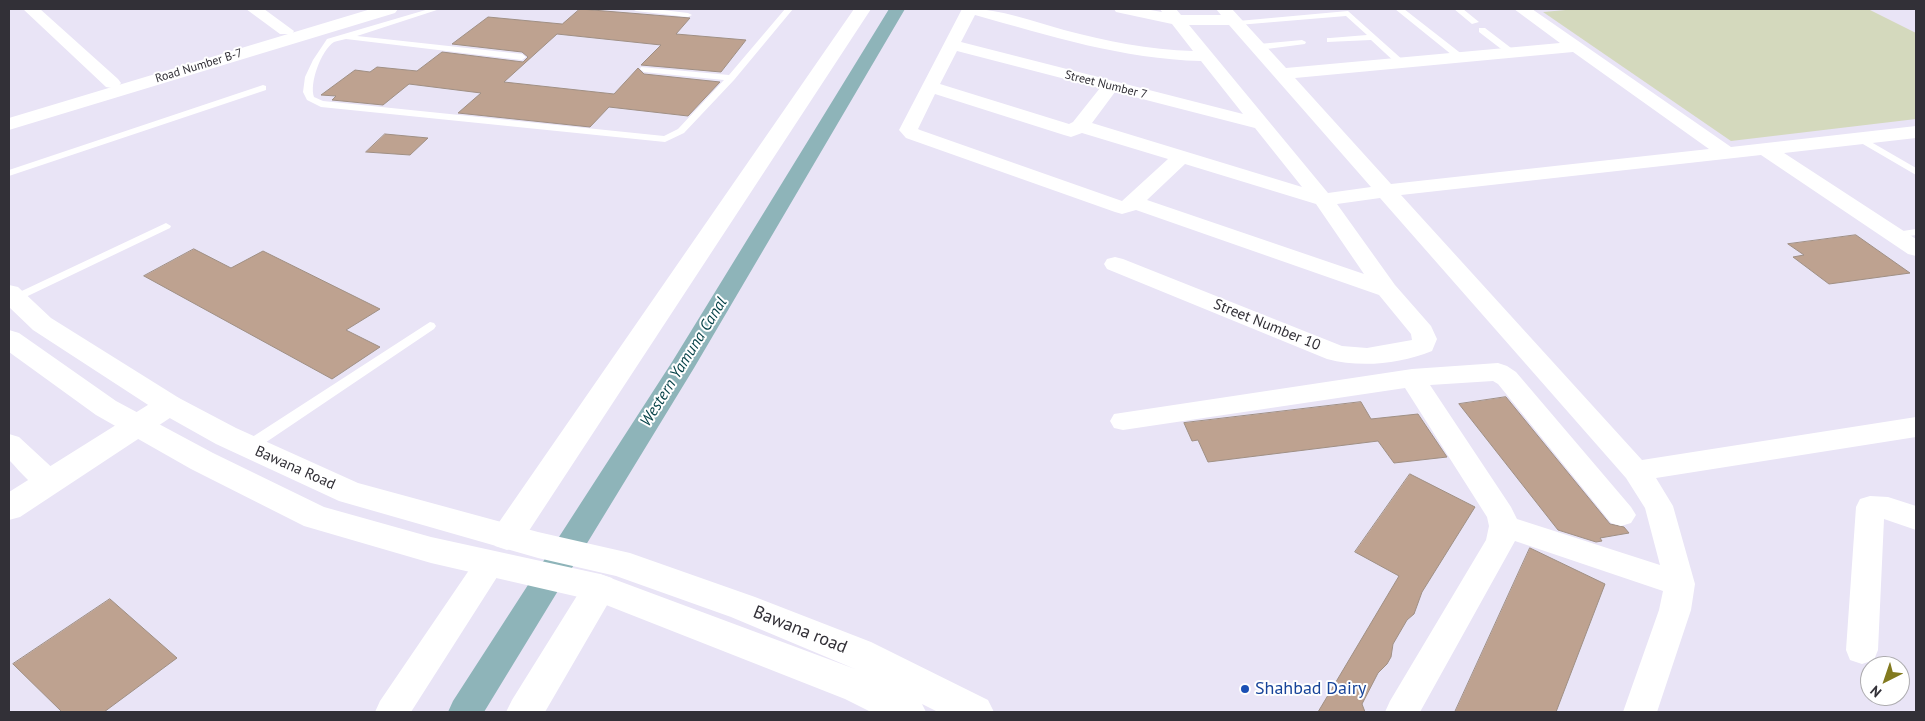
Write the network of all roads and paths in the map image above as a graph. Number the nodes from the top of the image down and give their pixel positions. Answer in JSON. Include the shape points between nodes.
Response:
{"nodes":[{"id":1,"x":31,"y":9,"type":"edge"},
{"id":2,"x":254,"y":9,"type":"edge"},
{"id":3,"x":361,"y":9,"type":"edge"},
{"id":4,"x":389,"y":9,"type":"edge"},
{"id":5,"x":436,"y":9,"type":"edge"},
{"id":6,"x":636,"y":9,"type":"edge"},
{"id":7,"x":789,"y":9,"type":"edge"},
{"id":8,"x":862,"y":9,"type":"edge"},
{"id":9,"x":1400,"y":9,"type":"edge"},
{"id":10,"x":1458,"y":9,"type":"edge"},
{"id":11,"x":1522,"y":9,"type":"edge"},
{"id":12,"x":1345,"y":11,"type":"edge"},
{"id":13,"x":688,"y":14,"type":"dead end"},
{"id":14,"x":1172,"y":14,"type":"edge"},
{"id":15,"x":1232,"y":17,"type":"edge"},
{"id":16,"x":1113,"y":22,"type":"edge"},
{"id":17,"x":1475,"y":22,"type":"dead end"},
{"id":18,"x":1482,"y":30,"type":"dead end"},
{"id":19,"x":286,"y":31,"type":"junction"},
{"id":20,"x":342,"y":36,"type":"junction"},
{"id":21,"x":1373,"y":37,"type":"junction"},
{"id":22,"x":1330,"y":40,"type":"dead end"},
{"id":23,"x":1302,"y":42,"type":"dead end"},
{"id":24,"x":952,"y":45,"type":"junction"},
{"id":25,"x":1258,"y":46,"type":"junction"},
{"id":26,"x":1117,"y":47,"type":"junction"},
{"id":27,"x":1576,"y":47,"type":"junction"},
{"id":28,"x":1512,"y":53,"type":"junction"},
{"id":29,"x":1205,"y":56,"type":"junction"},
{"id":30,"x":522,"y":57,"type":"dead end"},
{"id":31,"x":1460,"y":58,"type":"junction"},
{"id":32,"x":1401,"y":63,"type":"junction"},
{"id":33,"x":644,"y":69,"type":"dead end"},
{"id":34,"x":1283,"y":74,"type":"junction"},
{"id":35,"x":731,"y":78,"type":"junction"},
{"id":36,"x":1085,"y":80,"type":"junction"},
{"id":37,"x":112,"y":83,"type":"junction"},
{"id":38,"x":930,"y":86,"type":"junction"},
{"id":39,"x":1110,"y":86,"type":"junction"},
{"id":40,"x":263,"y":88,"type":"dead end"},
{"id":41,"x":9,"y":113,"type":"edge"},
{"id":42,"x":9,"y":124,"type":"edge"},
{"id":43,"x":1261,"y":124,"type":"junction"},
{"id":44,"x":1080,"y":126,"type":"junction"},
{"id":45,"x":1916,"y":132,"type":"edge"},
{"id":46,"x":1859,"y":138,"type":"junction"},
{"id":47,"x":1765,"y":149,"type":"junction"},
{"id":48,"x":1728,"y":153,"type":"junction"},
{"id":49,"x":1182,"y":157,"type":"junction"},
{"id":50,"x":9,"y":172,"type":"edge"},
{"id":51,"x":1916,"y":172,"type":"edge"},
{"id":52,"x":1386,"y":191,"type":"junction"},
{"id":53,"x":1323,"y":200,"type":"junction"},
{"id":54,"x":1133,"y":202,"type":"junction"},
{"id":55,"x":166,"y":226,"type":"dead end"},
{"id":56,"x":1916,"y":232,"type":"edge"},
{"id":57,"x":1896,"y":235,"type":"junction"},
{"id":58,"x":1916,"y":249,"type":"edge"},
{"id":59,"x":1115,"y":264,"type":"dead end"},
{"id":60,"x":1387,"y":290,"type":"junction"},
{"id":61,"x":11,"y":298,"type":"edge"},
{"id":62,"x":430,"y":326,"type":"dead end"},
{"id":63,"x":9,"y":338,"type":"edge"},
{"id":64,"x":1412,"y":378,"type":"junction"},
{"id":65,"x":168,"y":405,"type":"junction"},
{"id":66,"x":1123,"y":421,"type":"dead end"},
{"id":67,"x":138,"y":426,"type":"junction"},
{"id":68,"x":1915,"y":429,"type":"edge"},
{"id":69,"x":9,"y":444,"type":"edge"},
{"id":70,"x":248,"y":447,"type":"junction"},
{"id":71,"x":1636,"y":471,"type":"junction"},
{"id":72,"x":49,"y":482,"type":"junction"},
{"id":73,"x":9,"y":508,"type":"edge"},
{"id":74,"x":1621,"y":515,"type":"dead end"},
{"id":75,"x":1916,"y":519,"type":"edge"},
{"id":76,"x":1504,"y":526,"type":"junction"},
{"id":77,"x":514,"y":553,"type":"junction"},
{"id":78,"x":609,"y":575,"type":"junction"},
{"id":79,"x":1680,"y":584,"type":"junction"},
{"id":80,"x":1862,"y":650,"type":"dead end"},
{"id":81,"x":392,"y":712,"type":"edge"},
{"id":82,"x":525,"y":712,"type":"edge"},
{"id":83,"x":907,"y":712,"type":"edge"},
{"id":84,"x":974,"y":712,"type":"edge"},
{"id":85,"x":1402,"y":712,"type":"edge"},
{"id":86,"x":1640,"y":712,"type":"edge"}],
"edges":[{"from":1,"to":37,"type":"street"},
{"from":2,"to":19,"type":"street"},
{"from":3,"to":19,"type":"street","name":"Road Number B-7"},
{"from":4,"to":42,"type":"street","name":"Road Number B-7"},
{"from":5,"to":20,"type":"lane"},
{"from":6,"to":13,"type":"lane"},
{"from":7,"to":35,"type":"lane"},
{"from":8,"to":77,"type":"street"},
{"from":9,"to":31,"type":"lane"},
{"from":10,"to":17,"type":"lane"},
{"from":11,"to":27,"type":"street"},
{"from":12,"to":15,"type":"lane"},
{"from":12,"to":21,"type":"lane"},
{"from":14,"to":15,"type":"street"},
{"from":14,"to":16,"type":"street"},
{"from":14,"to":29,"type":"street"},
{"from":15,"to":25,"type":"street"},
{"from":16,"to":24,"type":"street","via":[[970,9]]},
{"from":16,"to":26,"type":"street"},
{"from":18,"to":28,"type":"lane"},
{"from":19,"to":37,"type":"street","name":"Road Number B-7"},
{"from":20,"to":30,"type":"lane"},
{"from":20,"to":35,"type":"lane","via":[[330,41],[320,54],[308,84],[309,97],[314,101],[665,139],[681,131]]},
{"from":21,"to":22,"type":"lane"},
{"from":21,"to":32,"type":"lane"},
{"from":23,"to":25,"type":"lane"},
{"from":24,"to":36,"type":"street","name":"Street Number 7"},
{"from":24,"to":38,"type":"street"},
{"from":25,"to":34,"type":"street"},
{"from":26,"to":29,"type":"street","via":[[1171,56]]},
{"from":26,"to":36,"type":"street"},
{"from":27,"to":28,"type":"street"},
{"from":27,"to":48,"type":"street"},
{"from":28,"to":31,"type":"street"},
{"from":29,"to":43,"type":"street"},
{"from":31,"to":32,"type":"street"},
{"from":32,"to":34,"type":"street"},
{"from":33,"to":35,"type":"lane"},
{"from":34,"to":52,"type":"street"},
{"from":36,"to":39,"type":"street","name":"Street Number 7"},
{"from":37,"to":41,"type":"street","name":"Road Number B-7"},
{"from":38,"to":44,"type":"street","via":[[1066,130]]},
{"from":38,"to":54,"type":"street","via":[[908,128],[909,132],[1119,207],[1125,208]]},
{"from":39,"to":43,"type":"street","name":"Street Number 7"},
{"from":39,"to":44,"type":"street"},
{"from":40,"to":50,"type":"lane"},
{"from":43,"to":53,"type":"street"},
{"from":44,"to":49,"type":"street"},
{"from":45,"to":46,"type":"street"},
{"from":46,"to":47,"type":"street"},
{"from":46,"to":51,"type":"lane"},
{"from":47,"to":48,"type":"street"},
{"from":47,"to":57,"type":"street"},
{"from":48,"to":52,"type":"street"},
{"from":49,"to":53,"type":"street"},
{"from":49,"to":54,"type":"street"},
{"from":52,"to":53,"type":"street"},
{"from":52,"to":71,"type":"street"},
{"from":53,"to":60,"type":"street"},
{"from":54,"to":60,"type":"street"},
{"from":55,"to":61,"type":"lane"},
{"from":56,"to":57,"type":"lane"},
{"from":57,"to":58,"type":"street"},
{"from":59,"to":60,"type":"street","name":"Street Number 10","via":[[1351,357],[1365,358],[1423,345],[1422,332]]},
{"from":61,"to":65,"type":"street","name":"Bawana Road","via":[[42,324]]},
{"from":62,"to":70,"type":"lane"},
{"from":63,"to":67,"type":"street","name":"Bawana Road","via":[[106,408]]},
{"from":64,"to":66,"type":"street"},
{"from":64,"to":74,"type":"street","via":[[1493,372],[1505,376]]},
{"from":64,"to":76,"type":"street","via":[[1501,515]]},
{"from":65,"to":67,"type":"street"},
{"from":65,"to":70,"type":"street","name":"Bawana Road"},
{"from":67,"to":72,"type":"street"},
{"from":67,"to":77,"type":"street","name":"Bawana Road","via":[[315,517],[431,550]]},
{"from":68,"to":71,"type":"street"},
{"from":69,"to":72,"type":"street"},
{"from":70,"to":77,"type":"street","name":"Bawana Road","via":[[350,493]]},
{"from":71,"to":79,"type":"street","via":[[1659,506]]},
{"from":72,"to":73,"type":"street"},
{"from":75,"to":80,"type":"street","via":[[1893,508],[1870,508]]},
{"from":76,"to":79,"type":"street"},
{"from":76,"to":85,"type":"street","via":[[1500,542]]},
{"from":77,"to":78,"type":"street","name":"Bawana Road"},
{"from":77,"to":81,"type":"street"},
{"from":78,"to":82,"type":"street"},
{"from":78,"to":83,"type":"street","name":"Bawana road"},
{"from":78,"to":84,"type":"street","name":"Bawana road","via":[[743,607],[858,653]]},
{"from":79,"to":86,"type":"street","via":[[1675,610]]}]}
